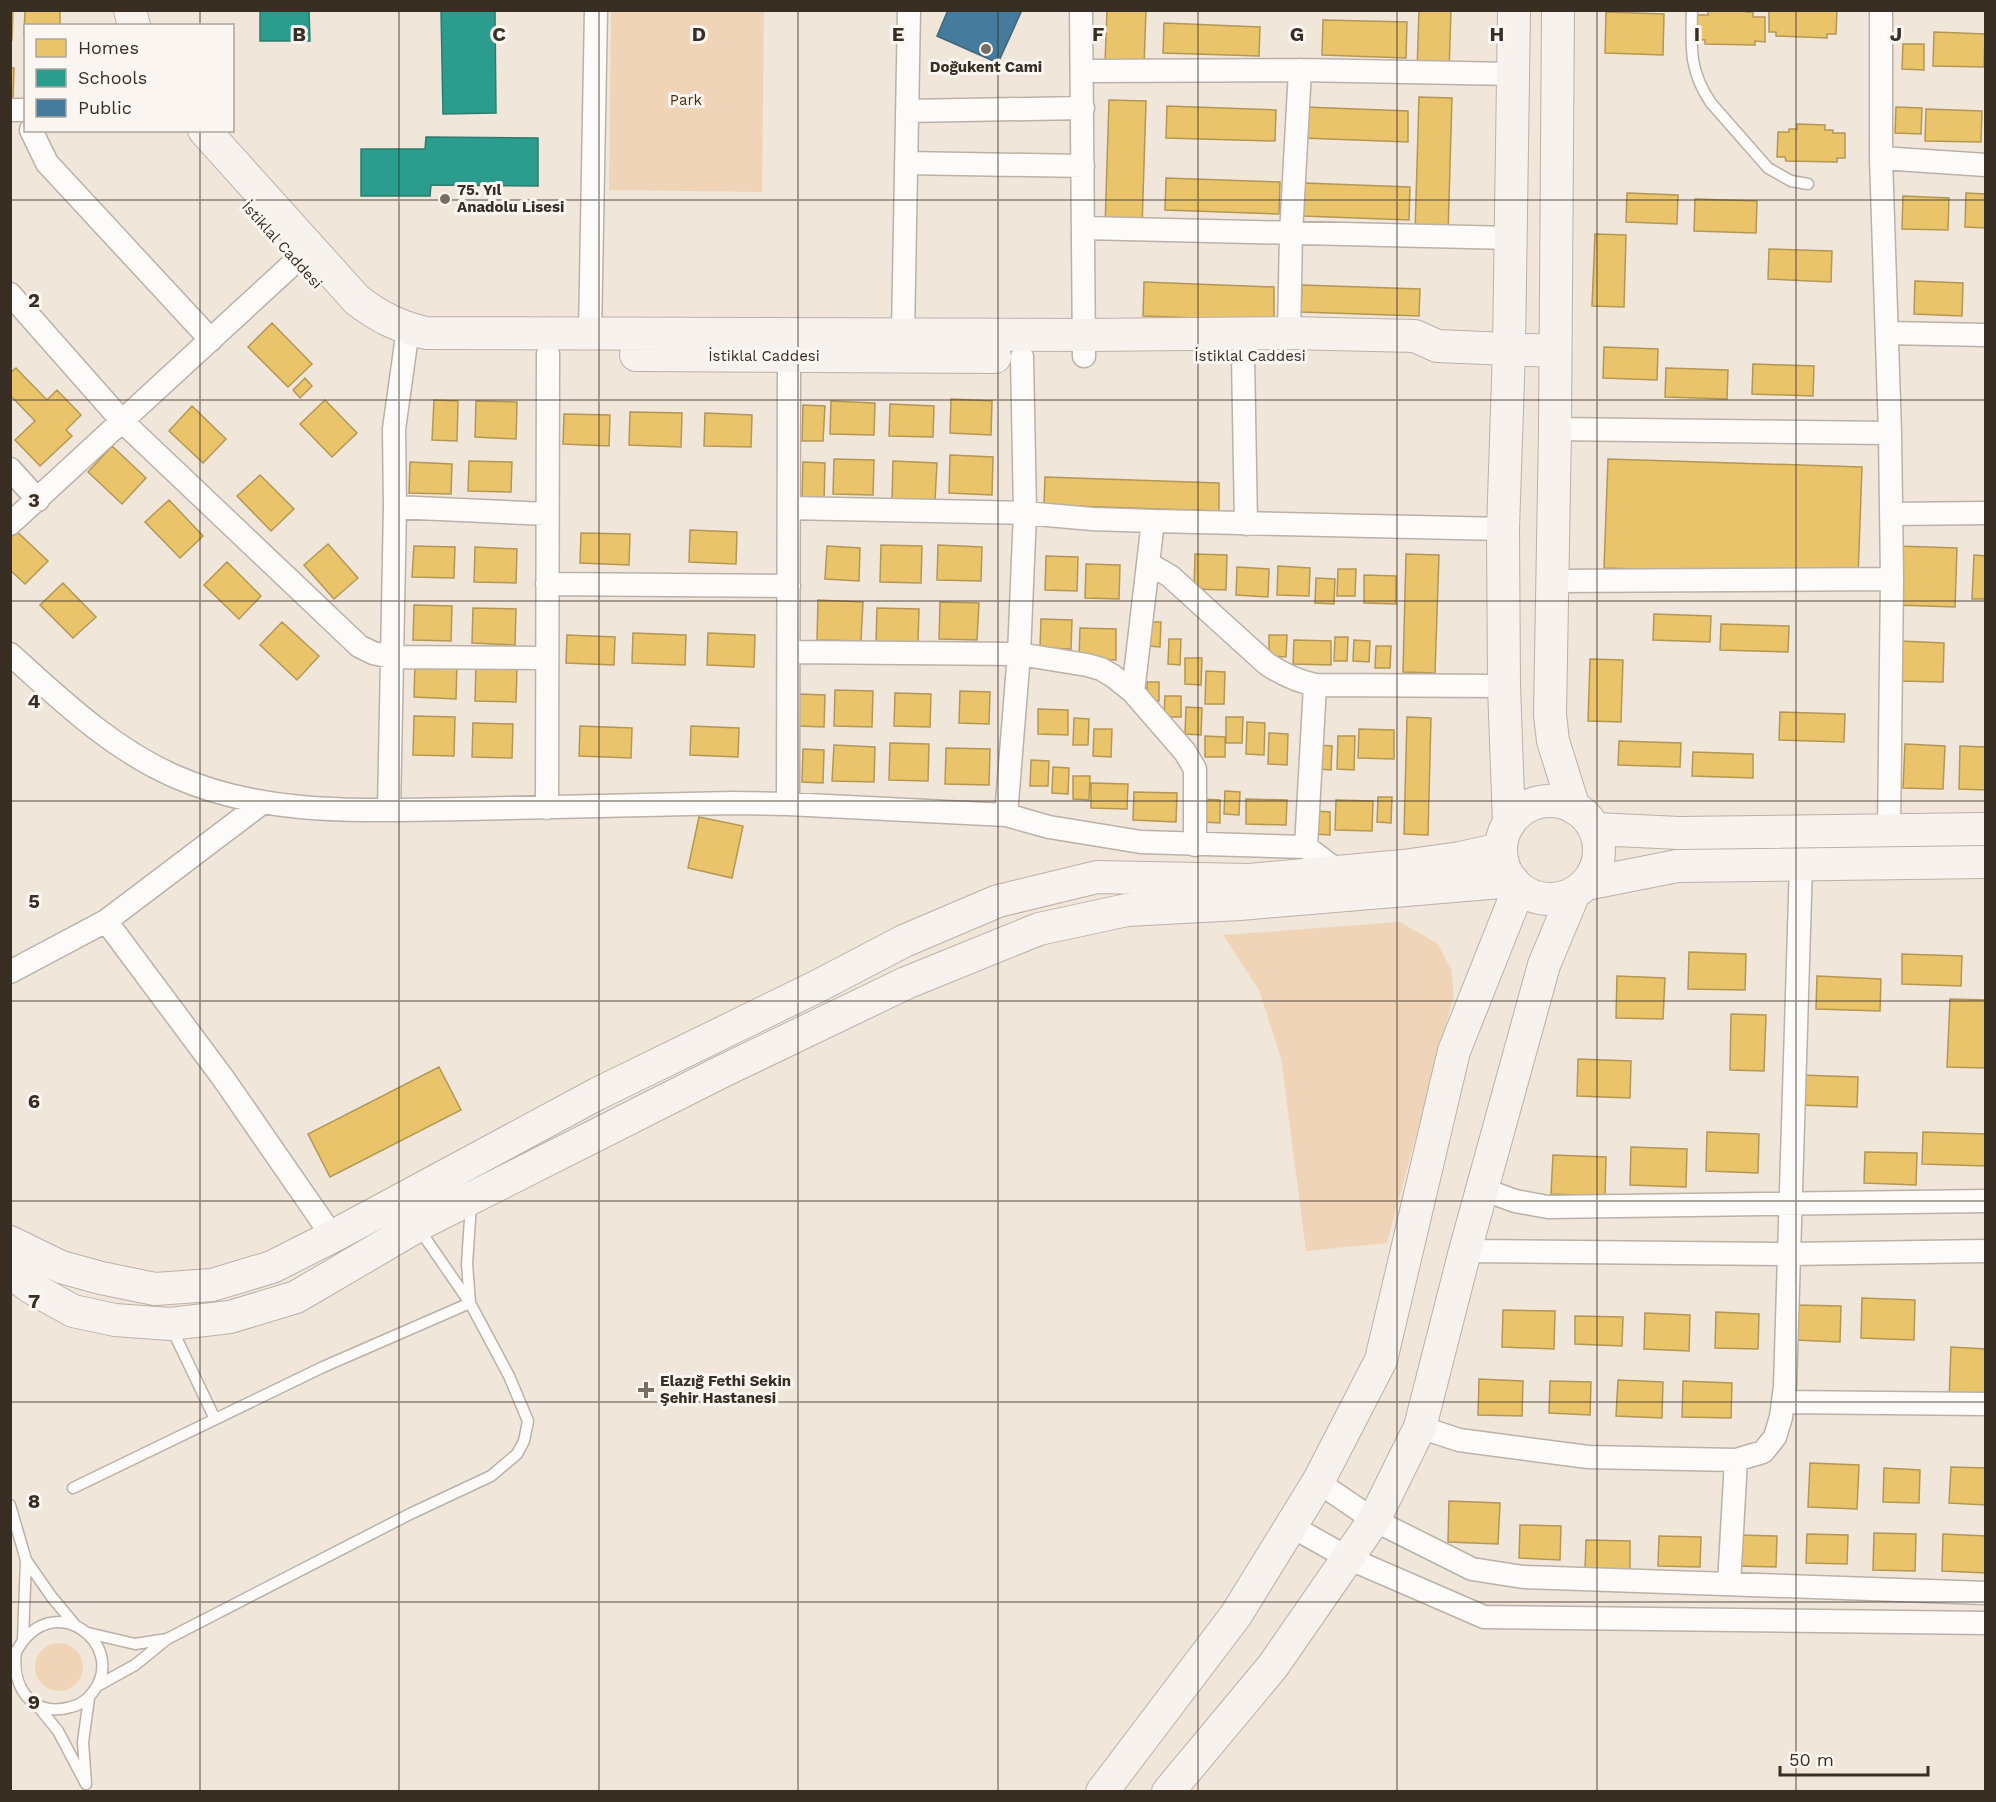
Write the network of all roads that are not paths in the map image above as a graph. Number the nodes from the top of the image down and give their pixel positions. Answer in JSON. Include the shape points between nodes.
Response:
{"nodes":[{"id":1,"x":596,"y":10,"type":"edge"},
{"id":2,"x":909,"y":10,"type":"edge"},
{"id":3,"x":1082,"y":10,"type":"edge"},
{"id":4,"x":1514,"y":10,"type":"edge"},
{"id":5,"x":1558,"y":10,"type":"edge"},
{"id":6,"x":1692,"y":10,"type":"edge"},
{"id":7,"x":1881,"y":10,"type":"edge"},
{"id":8,"x":1300,"y":70,"type":"junction"},
{"id":9,"x":1083,"y":71,"type":"junction"},
{"id":10,"x":1513,"y":74,"type":"junction"},
{"id":11,"x":1083,"y":108,"type":"junction"},
{"id":12,"x":907,"y":111,"type":"junction"},
{"id":13,"x":32,"y":132,"type":"edge"},
{"id":14,"x":181,"y":132,"type":"edge"},
{"id":15,"x":206,"y":132,"type":"edge"},
{"id":16,"x":1881,"y":158,"type":"junction"},
{"id":17,"x":906,"y":163,"type":"junction"},
{"id":18,"x":1986,"y":165,"type":"edge"},
{"id":19,"x":1083,"y":166,"type":"junction"},
{"id":20,"x":1808,"y":184,"type":"dead end"},
{"id":21,"x":1084,"y":228,"type":"junction"},
{"id":22,"x":1291,"y":234,"type":"junction"},
{"id":23,"x":1511,"y":238,"type":"junction"},
{"id":24,"x":297,"y":260,"type":"junction"},
{"id":25,"x":10,"y":294,"type":"edge"},
{"id":26,"x":590,"y":333,"type":"junction"},
{"id":27,"x":1289,"y":333,"type":"junction"},
{"id":28,"x":1887,"y":333,"type":"junction"},
{"id":29,"x":903,"y":334,"type":"junction"},
{"id":30,"x":1986,"y":335,"type":"edge"},
{"id":31,"x":406,"y":337,"type":"junction"},
{"id":32,"x":211,"y":340,"type":"junction"},
{"id":33,"x":1085,"y":346,"type":"junction"},
{"id":34,"x":1437,"y":346,"type":"junction"},
{"id":35,"x":1509,"y":349,"type":"junction"},
{"id":36,"x":1556,"y":351,"type":"junction"},
{"id":37,"x":548,"y":354,"type":"junction"},
{"id":38,"x":789,"y":356,"type":"junction"},
{"id":39,"x":1243,"y":356,"type":"junction"},
{"id":40,"x":1022,"y":357,"type":"junction"},
{"id":41,"x":123,"y":422,"type":"junction"},
{"id":42,"x":1555,"y":429,"type":"junction"},
{"id":43,"x":1890,"y":433,"type":"junction"},
{"id":44,"x":10,"y":469,"type":"edge"},
{"id":45,"x":38,"y":500,"type":"junction"},
{"id":46,"x":395,"y":507,"type":"junction"},
{"id":47,"x":789,"y":508,"type":"junction"},
{"id":48,"x":1025,"y":513,"type":"junction"},
{"id":49,"x":1986,"y":513,"type":"edge"},
{"id":50,"x":547,"y":514,"type":"junction"},
{"id":51,"x":1891,"y":514,"type":"junction"},
{"id":52,"x":1153,"y":521,"type":"junction"},
{"id":53,"x":10,"y":524,"type":"edge"},
{"id":54,"x":1246,"y":524,"type":"junction"},
{"id":55,"x":1503,"y":529,"type":"junction"},
{"id":56,"x":1149,"y":564,"type":"junction"},
{"id":57,"x":1892,"y":579,"type":"junction"},
{"id":58,"x":1553,"y":581,"type":"junction"},
{"id":59,"x":547,"y":584,"type":"junction"},
{"id":60,"x":789,"y":586,"type":"junction"},
{"id":61,"x":789,"y":652,"type":"junction"},
{"id":62,"x":1018,"y":654,"type":"junction"},
{"id":63,"x":11,"y":655,"type":"edge"},
{"id":64,"x":392,"y":657,"type":"junction"},
{"id":65,"x":547,"y":658,"type":"junction"},
{"id":66,"x":1314,"y":685,"type":"junction"},
{"id":67,"x":1504,"y":686,"type":"junction"},
{"id":68,"x":1133,"y":692,"type":"junction"},
{"id":69,"x":262,"y":804,"type":"junction"},
{"id":70,"x":788,"y":804,"type":"junction"},
{"id":71,"x":547,"y":808,"type":"junction"},
{"id":72,"x":390,"y":810,"type":"junction"},
{"id":73,"x":1006,"y":815,"type":"junction"},
{"id":74,"x":1585,"y":818,"type":"junction"},
{"id":75,"x":1986,"y":828,"type":"edge"},
{"id":76,"x":1889,"y":830,"type":"junction"},
{"id":77,"x":1505,"y":836,"type":"junction"},
{"id":78,"x":1195,"y":845,"type":"junction"},
{"id":79,"x":1306,"y":847,"type":"junction"},
{"id":80,"x":1986,"y":862,"type":"edge"},
{"id":81,"x":1801,"y":864,"type":"junction"},
{"id":82,"x":1338,"y":871,"type":"junction"},
{"id":83,"x":1516,"y":884,"type":"junction"},
{"id":84,"x":1580,"y":889,"type":"junction"},
{"id":85,"x":106,"y":921,"type":"junction"},
{"id":86,"x":10,"y":972,"type":"edge"},
{"id":87,"x":1482,"y":1189,"type":"junction"},
{"id":88,"x":471,"y":1198,"type":"junction"},
{"id":89,"x":1986,"y":1201,"type":"edge"},
{"id":90,"x":1791,"y":1205,"type":"junction"},
{"id":91,"x":417,"y":1226,"type":"junction"},
{"id":92,"x":333,"y":1237,"type":"junction"},
{"id":93,"x":10,"y":1242,"type":"edge"},
{"id":94,"x":1465,"y":1251,"type":"junction"},
{"id":95,"x":1986,"y":1251,"type":"edge"},
{"id":96,"x":1790,"y":1254,"type":"junction"},
{"id":97,"x":10,"y":1272,"type":"edge"},
{"id":98,"x":470,"y":1303,"type":"junction"},
{"id":99,"x":170,"y":1324,"type":"junction"},
{"id":100,"x":1783,"y":1402,"type":"junction"},
{"id":101,"x":1986,"y":1404,"type":"edge"},
{"id":102,"x":215,"y":1419,"type":"junction"},
{"id":103,"x":1420,"y":1427,"type":"junction"},
{"id":104,"x":1736,"y":1460,"type":"junction"},
{"id":105,"x":1318,"y":1482,"type":"junction"},
{"id":106,"x":73,"y":1488,"type":"dead end"},
{"id":107,"x":10,"y":1505,"type":"edge"},
{"id":108,"x":1374,"y":1520,"type":"junction"},
{"id":109,"x":1291,"y":1526,"type":"junction"},
{"id":110,"x":1348,"y":1558,"type":"junction"},
{"id":111,"x":26,"y":1560,"type":"junction"},
{"id":112,"x":1729,"y":1584,"type":"junction"},
{"id":113,"x":1986,"y":1593,"type":"edge"},
{"id":114,"x":1986,"y":1623,"type":"edge"},
{"id":115,"x":75,"y":1625,"type":"junction"},
{"id":116,"x":88,"y":1633,"type":"junction"},
{"id":117,"x":23,"y":1639,"type":"junction"},
{"id":118,"x":167,"y":1639,"type":"junction"},
{"id":119,"x":13,"y":1652,"type":"edge"},
{"id":120,"x":97,"y":1686,"type":"junction"},
{"id":121,"x":10,"y":1687,"type":"edge"},
{"id":122,"x":24,"y":1693,"type":"junction"},
{"id":123,"x":88,"y":1698,"type":"junction"},
{"id":124,"x":34,"y":1703,"type":"junction"},
{"id":125,"x":86,"y":1788,"type":"edge"},
{"id":126,"x":1102,"y":1791,"type":"edge"},
{"id":127,"x":1168,"y":1791,"type":"edge"}],
"edges":[{"from":1,"to":26,"type":"street"},
{"from":2,"to":12,"type":"street"},
{"from":3,"to":9,"type":"street"},
{"from":4,"to":10,"type":"street"},
{"from":5,"to":36,"type":"street"},
{"from":6,"to":20,"type":"lane","via":[[1693,66],[1707,97],[1768,168],[1791,181]]},
{"from":7,"to":16,"type":"street"},
{"from":8,"to":9,"type":"street"},
{"from":8,"to":10,"type":"street"},
{"from":8,"to":22,"type":"street"},
{"from":9,"to":11,"type":"street"},
{"from":10,"to":23,"type":"street"},
{"from":11,"to":12,"type":"street"},
{"from":11,"to":19,"type":"street"},
{"from":12,"to":17,"type":"street"},
{"from":13,"to":32,"type":"street","via":[[47,163]]},
{"from":14,"to":24,"type":"street","name":"İstiklal Caddesi"},
{"from":15,"to":31,"type":"street","name":"İstiklal Caddesi","via":[[357,300]]},
{"from":16,"to":18,"type":"street"},
{"from":16,"to":28,"type":"street"},
{"from":17,"to":19,"type":"street"},
{"from":17,"to":29,"type":"street"},
{"from":19,"to":21,"type":"street"},
{"from":21,"to":22,"type":"street"},
{"from":21,"to":33,"type":"street"},
{"from":22,"to":23,"type":"street"},
{"from":22,"to":27,"type":"street"},
{"from":23,"to":35,"type":"street"},
{"from":24,"to":31,"type":"street","name":"İstiklal Caddesi","via":[[338,308],[369,333],[385,341]]},
{"from":24,"to":32,"type":"street"},
{"from":25,"to":41,"type":"street"},
{"from":26,"to":29,"type":"street","name":"İstiklal Caddesi"},
{"from":26,"to":31,"type":"street","name":"İstiklal Caddesi"},
{"from":27,"to":33,"type":"street","name":"İstiklal Caddesi"},
{"from":27,"to":34,"type":"street","name":"İstiklal Caddesi","via":[[1415,336]]},
{"from":28,"to":30,"type":"street"},
{"from":28,"to":43,"type":"street"},
{"from":29,"to":33,"type":"street","name":"İstiklal Caddesi"},
{"from":31,"to":37,"type":"street","name":"İstiklal Caddesi","via":[[445,353]]},
{"from":31,"to":46,"type":"street","via":[[394,429]]},
{"from":32,"to":41,"type":"street"},
{"from":33,"to":39,"type":"street","name":"İstiklal Caddesi"},
{"from":33,"to":40,"type":"street","name":"İstiklal Caddesi"},
{"from":34,"to":35,"type":"street","name":"İstiklal Caddesi"},
{"from":34,"to":39,"type":"street","name":"İstiklal Caddesi","via":[[1416,355]]},
{"from":35,"to":36,"type":"street","name":"İstiklal Caddesi"},
{"from":35,"to":55,"type":"street"},
{"from":36,"to":42,"type":"street"},
{"from":37,"to":38,"type":"street","name":"İstiklal Caddesi"},
{"from":37,"to":50,"type":"street"},
{"from":38,"to":40,"type":"street","name":"İstiklal Caddesi"},
{"from":38,"to":47,"type":"street"},
{"from":39,"to":54,"type":"street"},
{"from":40,"to":48,"type":"street"},
{"from":41,"to":45,"type":"street"},
{"from":41,"to":64,"type":"street","via":[[347,636],[373,653]]},
{"from":42,"to":43,"type":"street"},
{"from":42,"to":58,"type":"street"},
{"from":43,"to":51,"type":"street"},
{"from":44,"to":45,"type":"street"},
{"from":45,"to":53,"type":"street"},
{"from":46,"to":50,"type":"street"},
{"from":46,"to":64,"type":"street"},
{"from":47,"to":48,"type":"street"},
{"from":47,"to":60,"type":"street"},
{"from":48,"to":52,"type":"street"},
{"from":48,"to":62,"type":"street"},
{"from":49,"to":51,"type":"street"},
{"from":50,"to":59,"type":"street"},
{"from":51,"to":57,"type":"street"},
{"from":52,"to":54,"type":"street"},
{"from":52,"to":56,"type":"street"},
{"from":54,"to":55,"type":"street"},
{"from":55,"to":67,"type":"street"},
{"from":56,"to":66,"type":"street","via":[[1170,576],[1282,675]]},
{"from":56,"to":68,"type":"street"},
{"from":57,"to":58,"type":"street"},
{"from":57,"to":76,"type":"street"},
{"from":58,"to":74,"type":"street","via":[[1553,741]]},
{"from":59,"to":60,"type":"street"},
{"from":59,"to":65,"type":"street"},
{"from":60,"to":61,"type":"street"},
{"from":61,"to":62,"type":"street"},
{"from":61,"to":70,"type":"street"},
{"from":62,"to":68,"type":"street","via":[[1101,669]]},
{"from":62,"to":73,"type":"street"},
{"from":63,"to":69,"type":"street","via":[[84,720],[126,750],[173,776]]},
{"from":64,"to":65,"type":"street"},
{"from":64,"to":72,"type":"street"},
{"from":65,"to":71,"type":"street"},
{"from":66,"to":67,"type":"street"},
{"from":66,"to":79,"type":"street"},
{"from":67,"to":77,"type":"street"},
{"from":68,"to":78,"type":"street","via":[[1195,769]]},
{"from":69,"to":72,"type":"street"},
{"from":69,"to":85,"type":"street"},
{"from":70,"to":71,"type":"street"},
{"from":70,"to":73,"type":"street"},
{"from":71,"to":72,"type":"street"},
{"from":73,"to":78,"type":"street","via":[[1096,836]]},
{"from":74,"to":76,"type":"street","via":[[1679,832]]},
{"from":74,"to":77,"type":"street","via":[[1560,802],[1545,801],[1517,814]]},
{"from":74,"to":84,"type":"street","via":[[1599,843],[1599,858],[1594,872]]},
{"from":75,"to":76,"type":"street"},
{"from":77,"to":82,"type":"street","via":[[1460,858]]},
{"from":77,"to":83,"type":"street","via":[[1503,863]]},
{"from":78,"to":79,"type":"street"},
{"from":79,"to":82,"type":"street"},
{"from":80,"to":81,"type":"street"},
{"from":81,"to":84,"type":"street","via":[[1677,866]]},
{"from":81,"to":90,"type":"street"},
{"from":82,"to":92,"type":"street","via":[[1249,880],[1097,877],[998,901],[904,941],[597,1094]]},
{"from":83,"to":84,"type":"street","via":[[1546,899]]},
{"from":83,"to":88,"type":"street","via":[[1127,910],[1039,929],[906,983]]},
{"from":83,"to":105,"type":"street","via":[[1454,1051],[1381,1360]]},
{"from":84,"to":87,"type":"street","via":[[1544,965]]},
{"from":85,"to":86,"type":"street"},
{"from":85,"to":92,"type":"street","via":[[223,1078]]},
{"from":87,"to":90,"type":"street","via":[[1548,1207]]},
{"from":87,"to":94,"type":"street"},
{"from":88,"to":91,"type":"street"},
{"from":88,"to":98,"type":"lane","via":[[467,1264]]},
{"from":89,"to":90,"type":"street"},
{"from":90,"to":96,"type":"street"},
{"from":91,"to":98,"type":"lane"},
{"from":91,"to":99,"type":"street","via":[[296,1297],[230,1317]]},
{"from":92,"to":93,"type":"street","via":[[272,1267],[212,1286],[155,1289],[61,1267]]},
{"from":94,"to":96,"type":"street"},
{"from":94,"to":103,"type":"street"},
{"from":95,"to":96,"type":"street"},
{"from":96,"to":100,"type":"street"},
{"from":97,"to":99,"type":"street","via":[[73,1311],[115,1320]]},
{"from":98,"to":102,"type":"lane"},
{"from":98,"to":118,"type":"lane","via":[[528,1421],[517,1454],[491,1476]]},
{"from":99,"to":102,"type":"lane"},
{"from":100,"to":101,"type":"street"},
{"from":100,"to":104,"type":"street","via":[[1775,1437],[1763,1452]]},
{"from":102,"to":106,"type":"lane"},
{"from":103,"to":104,"type":"street","via":[[1459,1440],[1588,1457]]},
{"from":103,"to":108,"type":"street"},
{"from":104,"to":112,"type":"street"},
{"from":105,"to":108,"type":"street"},
{"from":105,"to":109,"type":"street"},
{"from":107,"to":111,"type":"lane"},
{"from":108,"to":110,"type":"street"},
{"from":108,"to":112,"type":"street","via":[[1472,1569],[1523,1577]]},
{"from":109,"to":110,"type":"street"},
{"from":109,"to":126,"type":"street","via":[[1236,1615]]},
{"from":110,"to":114,"type":"street","via":[[1484,1617]]},
{"from":110,"to":127,"type":"street","via":[[1273,1666]]},
{"from":111,"to":115,"type":"lane"},
{"from":111,"to":117,"type":"lane"},
{"from":112,"to":113,"type":"street"},
{"from":115,"to":116,"type":"lane"},
{"from":115,"to":117,"type":"lane","via":[[47,1623]]},
{"from":116,"to":118,"type":"lane","via":[[135,1644]]},
{"from":116,"to":120,"type":"lane","via":[[101,1658]]},
{"from":117,"to":119,"type":"lane"},
{"from":118,"to":120,"type":"lane","via":[[135,1665]]},
{"from":119,"to":122,"type":"lane","via":[[15,1674]]},
{"from":120,"to":123,"type":"lane"},
{"from":121,"to":122,"type":"lane"},
{"from":122,"to":124,"type":"lane"},
{"from":123,"to":124,"type":"lane","via":[[62,1710]]},
{"from":123,"to":125,"type":"lane","via":[[83,1742]]},
{"from":124,"to":125,"type":"lane","via":[[58,1731]]}]}
